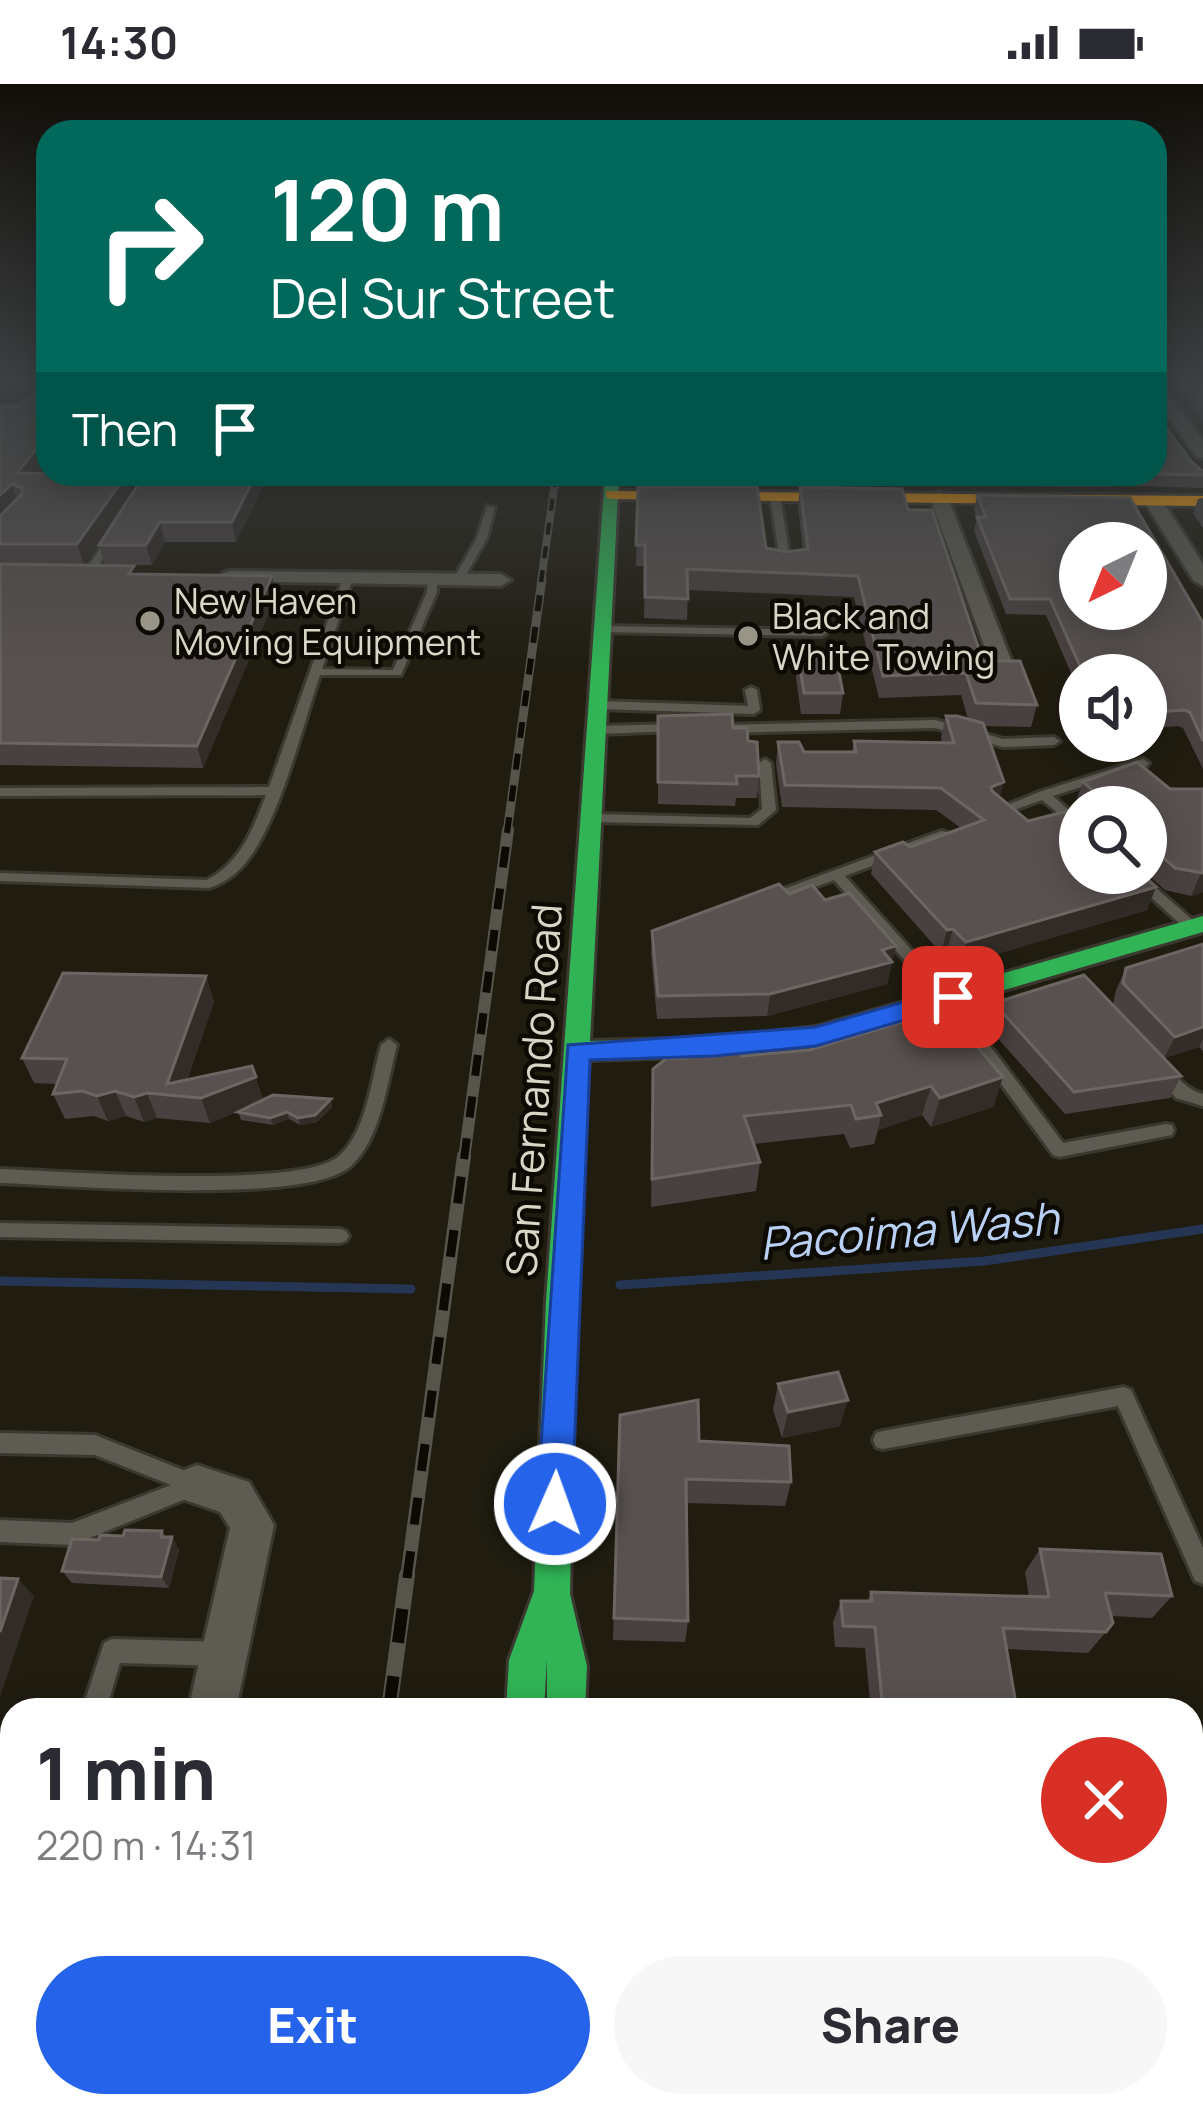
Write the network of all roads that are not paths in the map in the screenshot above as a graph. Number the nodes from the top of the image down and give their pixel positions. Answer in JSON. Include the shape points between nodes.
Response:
{"nodes":[{"id":1,"x":625,"y":486,"type":"edge"},
{"id":2,"x":711,"y":486,"type":"edge"},
{"id":3,"x":776,"y":496,"type":"junction"},
{"id":4,"x":939,"y":498,"type":"junction"},
{"id":5,"x":1153,"y":501,"type":"junction"},
{"id":6,"x":1203,"y":501,"type":"edge"},
{"id":7,"x":490,"y":508,"type":"dead end"},
{"id":8,"x":116,"y":532,"type":"edge"},
{"id":9,"x":786,"y":566,"type":"edge"},
{"id":10,"x":76,"y":575,"type":"joint"},
{"id":11,"x":111,"y":575,"type":"edge"},
{"id":12,"x":206,"y":576,"type":"edge"},
{"id":13,"x":348,"y":578,"type":"junction"},
{"id":14,"x":432,"y":580,"type":"junction"},
{"id":15,"x":458,"y":580,"type":"junction"},
{"id":16,"x":501,"y":580,"type":"dead end"},
{"id":17,"x":1203,"y":580,"type":"edge"},
{"id":18,"x":821,"y":622,"type":"dead end"},
{"id":19,"x":603,"y":629,"type":"junction"},
{"id":20,"x":1004,"y":670,"type":"edge"},
{"id":21,"x":315,"y":672,"type":"junction"},
{"id":22,"x":751,"y":690,"type":"dead end"},
{"id":23,"x":598,"y":717,"type":"junction"},
{"id":24,"x":682,"y":728,"type":"edge"},
{"id":25,"x":706,"y":728,"type":"edge"},
{"id":26,"x":1054,"y":741,"type":"dead end"},
{"id":27,"x":1143,"y":763,"type":"edge"},
{"id":28,"x":765,"y":764,"type":"dead end"},
{"id":29,"x":274,"y":791,"type":"junction"},
{"id":30,"x":0,"y":792,"type":"edge"},
{"id":31,"x":1044,"y":795,"type":"junction"},
{"id":32,"x":1059,"y":808,"type":"edge"},
{"id":33,"x":997,"y":812,"type":"edge"},
{"id":34,"x":593,"y":818,"type":"junction"},
{"id":35,"x":941,"y":835,"type":"edge"},
{"id":36,"x":836,"y":874,"type":"junction"},
{"id":37,"x":0,"y":877,"type":"edge"},
{"id":38,"x":1157,"y":894,"type":"edge"},
{"id":39,"x":756,"y":904,"type":"edge"},
{"id":40,"x":1197,"y":926,"type":"edge"},
{"id":41,"x":947,"y":999,"type":"junction"},
{"id":42,"x":389,"y":1046,"type":"dead end"},
{"id":43,"x":577,"y":1051,"type":"junction"},
{"id":44,"x":1149,"y":1059,"type":"edge"},
{"id":45,"x":1203,"y":1100,"type":"edge"},
{"id":46,"x":1166,"y":1130,"type":"dead end"},
{"id":47,"x":0,"y":1176,"type":"edge"},
{"id":48,"x":0,"y":1230,"type":"edge"},
{"id":49,"x":340,"y":1236,"type":"dead end"},
{"id":50,"x":883,"y":1440,"type":"dead end"},
{"id":51,"x":0,"y":1443,"type":"edge"},
{"id":52,"x":197,"y":1485,"type":"junction"},
{"id":53,"x":0,"y":1531,"type":"edge"},
{"id":54,"x":1203,"y":1573,"type":"edge"},
{"id":55,"x":552,"y":1594,"type":"junction"},
{"id":56,"x":225,"y":1654,"type":"junction"},
{"id":57,"x":98,"y":1698,"type":"edge"},
{"id":58,"x":215,"y":1698,"type":"edge"},
{"id":59,"x":526,"y":1698,"type":"edge"},
{"id":60,"x":567,"y":1698,"type":"edge"}],
"edges":[{"from":1,"to":19,"type":"main road","name":"San Fernando Road"},
{"from":2,"to":3,"type":"main road"},
{"from":3,"to":4,"type":"main road"},
{"from":3,"to":9,"type":"lane"},
{"from":4,"to":5,"type":"main road"},
{"from":4,"to":20,"type":"street"},
{"from":5,"to":6,"type":"main road"},
{"from":5,"to":17,"type":"street"},
{"from":7,"to":15,"type":"lane"},
{"from":8,"to":10,"type":"lane"},
{"from":10,"to":11,"type":"street"},
{"from":12,"to":13,"type":"street"},
{"from":13,"to":14,"type":"street"},
{"from":13,"to":21,"type":"lane"},
{"from":14,"to":15,"type":"street"},
{"from":14,"to":21,"type":"lane","via":[[397,673]]},
{"from":15,"to":16,"type":"street"},
{"from":18,"to":19,"type":"lane","via":[[822,633]]},
{"from":19,"to":23,"type":"main road","name":"San Fernando Road"},
{"from":21,"to":29,"type":"lane"},
{"from":22,"to":23,"type":"lane","via":[[754,710]]},
{"from":23,"to":24,"type":"lane"},
{"from":23,"to":34,"type":"main road","name":"San Fernando Road"},
{"from":25,"to":26,"type":"lane","via":[[935,724],[1003,742]]},
{"from":27,"to":31,"type":"lane"},
{"from":28,"to":34,"type":"lane","via":[[770,810],[753,822]]},
{"from":29,"to":30,"type":"lane"},
{"from":29,"to":37,"type":"lane","via":[[233,874],[209,884]]},
{"from":31,"to":32,"type":"lane"},
{"from":31,"to":33,"type":"lane"},
{"from":34,"to":43,"type":"main road","name":"San Fernando Road"},
{"from":35,"to":36,"type":"lane"},
{"from":36,"to":39,"type":"lane"},
{"from":36,"to":41,"type":"lane"},
{"from":38,"to":40,"type":"lane"},
{"from":40,"to":41,"type":"main road","via":[[1066,972]]},
{"from":41,"to":43,"type":"main road","via":[[816,1036]]},
{"from":41,"to":46,"type":"lane","via":[[1059,1150]]},
{"from":42,"to":47,"type":"lane","via":[[362,1132],[340,1166],[293,1182]]},
{"from":43,"to":55,"type":"main road","name":"San Fernando Road"},
{"from":44,"to":45,"type":"lane","via":[[1182,1094]]},
{"from":48,"to":49,"type":"lane"},
{"from":50,"to":54,"type":"lane","via":[[1124,1396]]},
{"from":51,"to":52,"type":"lane","via":[[95,1445]]},
{"from":52,"to":53,"type":"lane","via":[[72,1534]]},
{"from":52,"to":56,"type":"street","via":[[234,1496],[252,1525]]},
{"from":55,"to":59,"type":"main road","via":[[528,1660]]},
{"from":55,"to":60,"type":"main road","name":"San Fernando Road"},
{"from":56,"to":57,"type":"lane","via":[[112,1651]]},
{"from":56,"to":58,"type":"street"}]}
